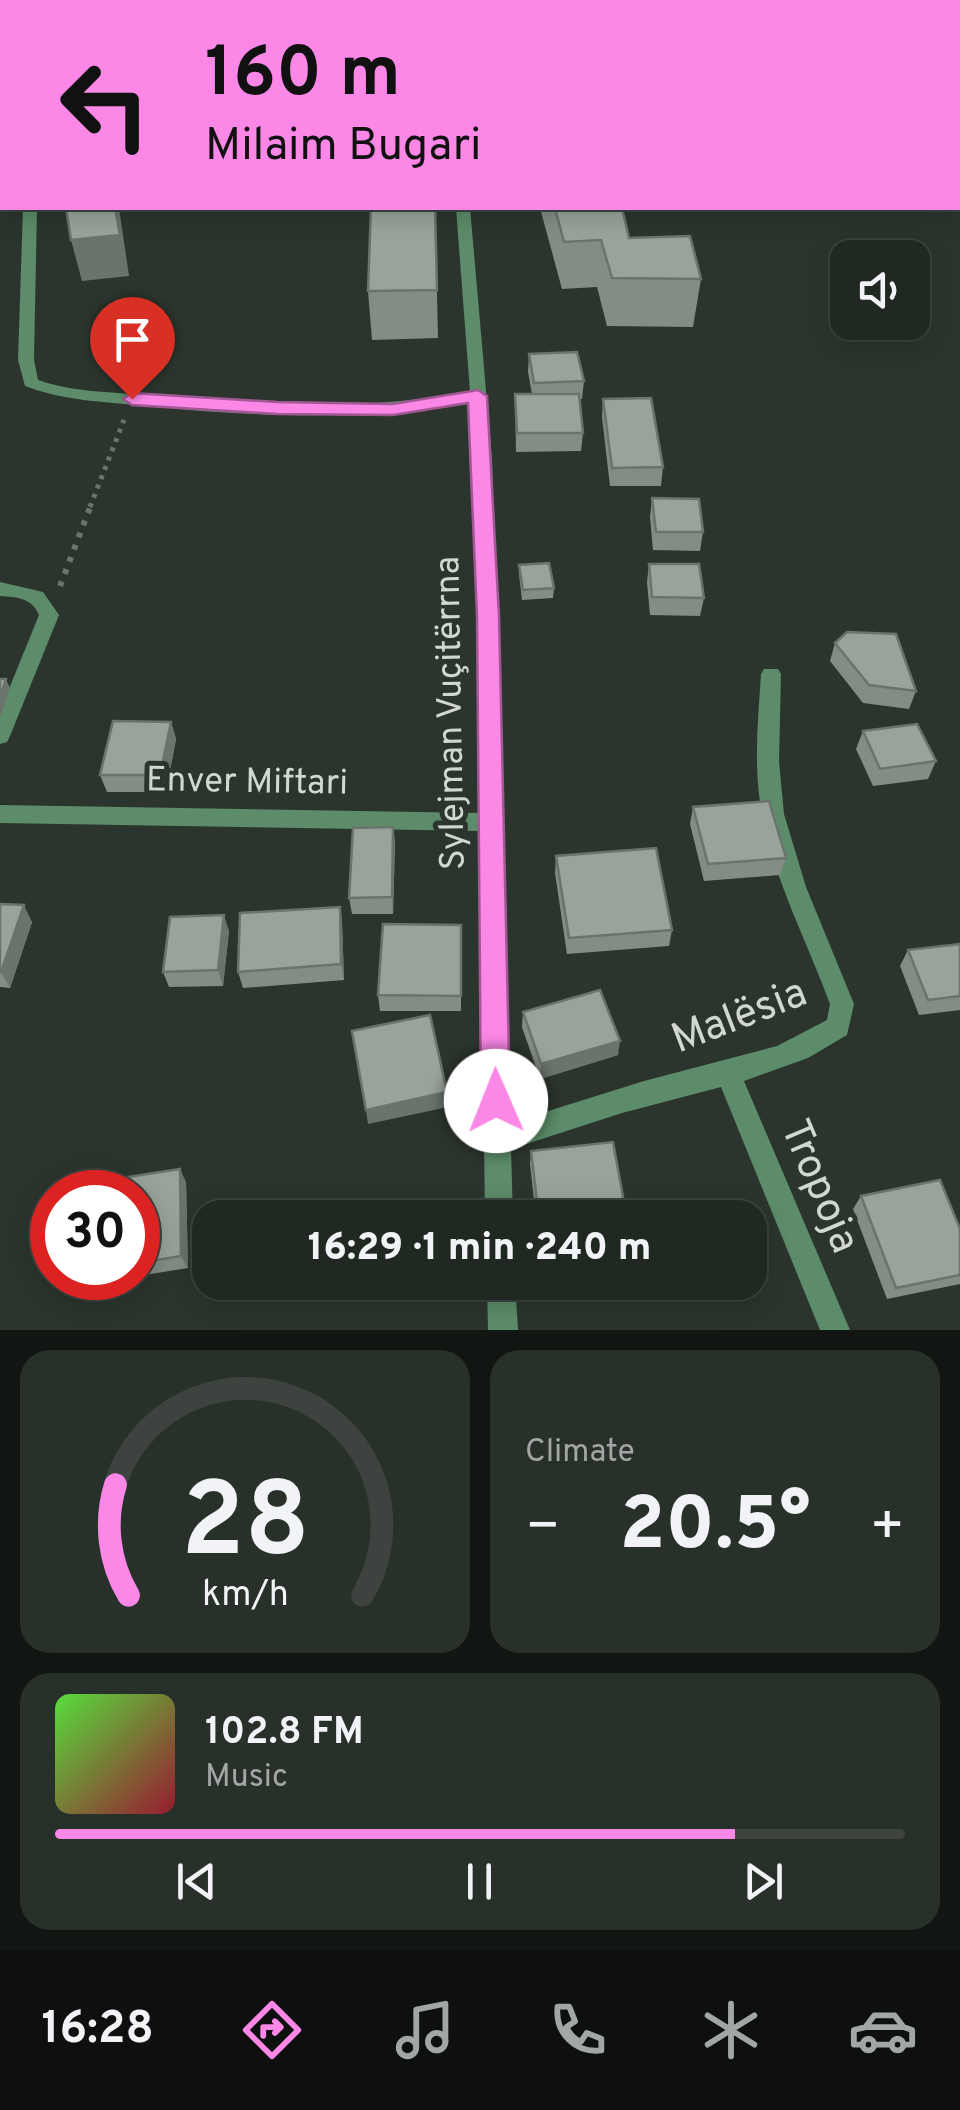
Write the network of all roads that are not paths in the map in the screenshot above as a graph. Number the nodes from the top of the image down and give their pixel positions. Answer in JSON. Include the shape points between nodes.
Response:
{"nodes":[{"id":1,"x":30,"y":210,"type":"edge"},
{"id":2,"x":463,"y":210,"type":"edge"},
{"id":3,"x":478,"y":396,"type":"junction"},
{"id":4,"x":0,"y":589,"type":"edge"},
{"id":5,"x":770,"y":674,"type":"dead end"},
{"id":6,"x":0,"y":736,"type":"edge"},
{"id":7,"x":0,"y":814,"type":"edge"},
{"id":8,"x":492,"y":822,"type":"junction"},
{"id":9,"x":728,"y":1074,"type":"junction"},
{"id":10,"x":496,"y":1141,"type":"junction"},
{"id":11,"x":498,"y":1200,"type":"edge"},
{"id":12,"x":501,"y":1300,"type":"edge"},
{"id":13,"x":502,"y":1330,"type":"edge"},
{"id":14,"x":835,"y":1330,"type":"edge"}],
"edges":[{"from":1,"to":3,"type":"street","via":[[31,384],[132,399],[277,408],[393,410]]},
{"from":2,"to":3,"type":"street","name":"Sylejman Vuçitërrna"},
{"from":3,"to":8,"type":"street","name":"Sylejman Vuçitërrna"},
{"from":4,"to":6,"type":"street","via":[[36,595],[49,615]]},
{"from":5,"to":9,"type":"street","name":"Malësia","via":[[773,814],[842,1004],[838,1026],[820,1040]]},
{"from":7,"to":8,"type":"street","name":"Enver Miftari"},
{"from":8,"to":10,"type":"street","name":"Sylejman Vuçitërrna"},
{"from":9,"to":10,"type":"street","name":"Malësia"},
{"from":9,"to":14,"type":"street","name":"Tropoja"},
{"from":10,"to":11,"type":"street","name":"Sylejman Vuçitërrna"},
{"from":12,"to":13,"type":"street"}]}
